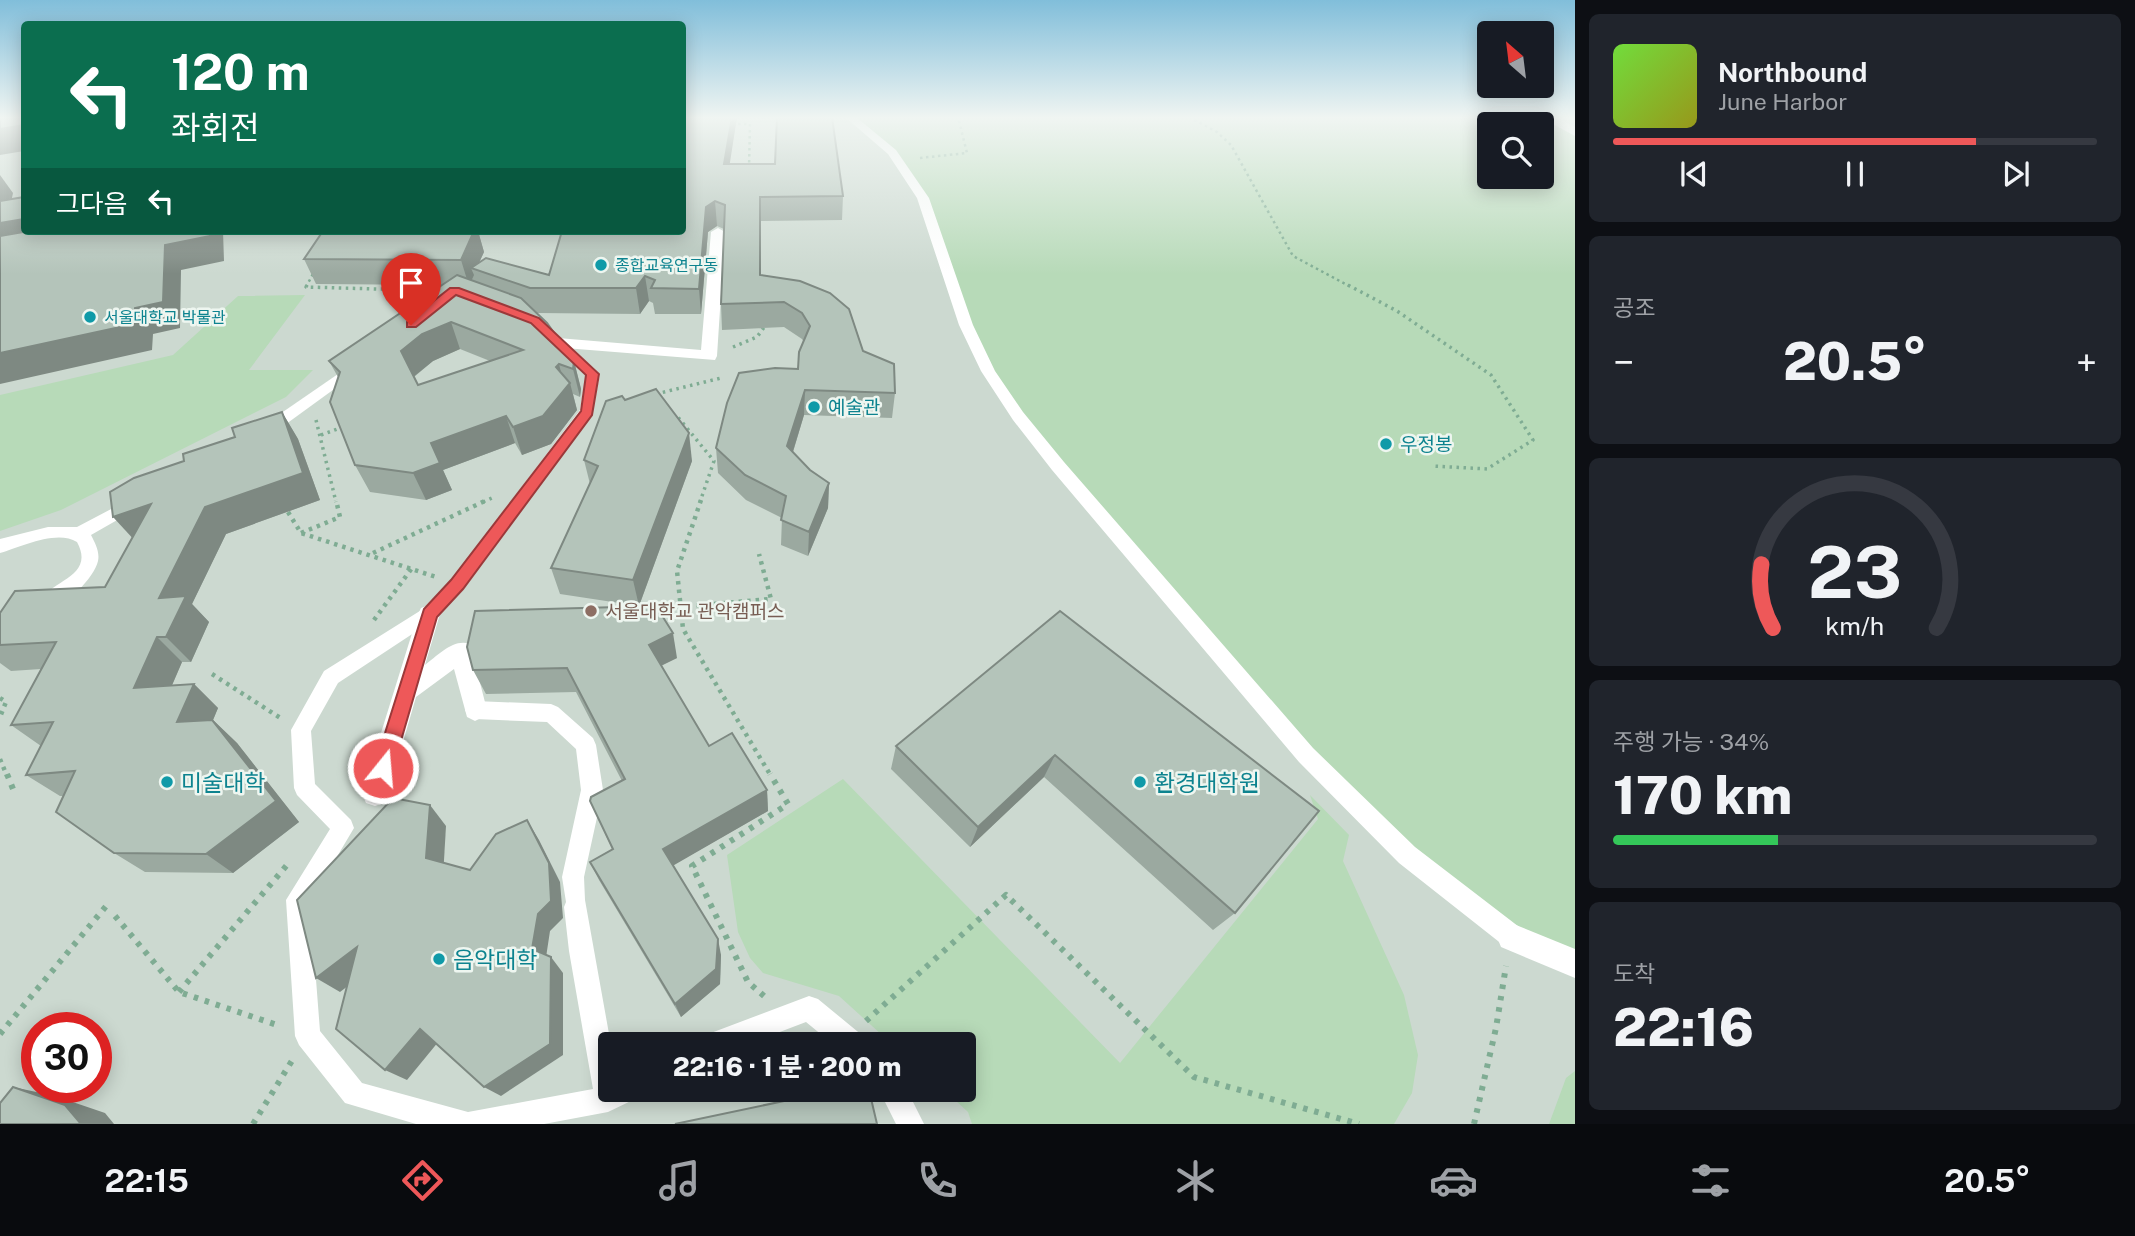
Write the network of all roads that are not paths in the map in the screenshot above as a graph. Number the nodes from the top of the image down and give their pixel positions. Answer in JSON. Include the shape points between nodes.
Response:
{"nodes":[{"id":1,"x":904,"y":169,"type":"edge"},
{"id":2,"x":718,"y":232,"type":"edge"},
{"id":3,"x":543,"y":328,"type":"edge"},
{"id":4,"x":558,"y":343,"type":"junction"},
{"id":5,"x":368,"y":358,"type":"edge"},
{"id":6,"x":248,"y":440,"type":"edge"},
{"id":7,"x":151,"y":494,"type":"edge"},
{"id":8,"x":79,"y":534,"type":"junction"},
{"id":9,"x":0,"y":546,"type":"edge"},
{"id":10,"x":37,"y":609,"type":"edge"},
{"id":11,"x":429,"y":614,"type":"junction"},
{"id":12,"x":408,"y":690,"type":"junction"},
{"id":13,"x":475,"y":710,"type":"joint"},
{"id":14,"x":375,"y":794,"type":"dead end"},
{"id":15,"x":1575,"y":964,"type":"edge"},
{"id":16,"x":601,"y":1032,"type":"edge"},
{"id":17,"x":745,"y":1032,"type":"edge"},
{"id":18,"x":838,"y":1032,"type":"edge"},
{"id":19,"x":598,"y":1099,"type":"edge"},
{"id":20,"x":899,"y":1102,"type":"edge"},
{"id":21,"x":465,"y":1124,"type":"edge"},
{"id":22,"x":472,"y":1124,"type":"edge"},
{"id":23,"x":911,"y":1124,"type":"edge"}],
"edges":[{"from":1,"to":15,"type":"lane","via":[[923,198],[966,325],[988,371],[1050,456],[1306,755],[1408,855],[1511,937]]},
{"from":2,"to":4,"type":"street","via":[[709,356]]},
{"from":3,"to":4,"type":"lane"},
{"from":4,"to":11,"type":"lane","via":[[593,374],[587,411],[457,585]]},
{"from":5,"to":6,"type":"lane"},
{"from":7,"to":8,"type":"lane"},
{"from":8,"to":9,"type":"lane","via":[[42,536]]},
{"from":8,"to":10,"type":"lane","via":[[90,551],[82,576]]},
{"from":11,"to":12,"type":"street"},
{"from":11,"to":21,"type":"lane","via":[[331,677],[301,730],[305,788],[343,828],[298,900],[308,1036],[354,1094]]},
{"from":12,"to":13,"type":"street","via":[[462,651]]},
{"from":12,"to":14,"type":"street"},
{"from":13,"to":16,"type":"lane","via":[[551,713],[586,745],[592,790],[573,877],[581,951]]},
{"from":17,"to":18,"type":"lane","via":[[809,1008]]},
{"from":19,"to":22,"type":"lane"},
{"from":20,"to":23,"type":"lane"}]}
